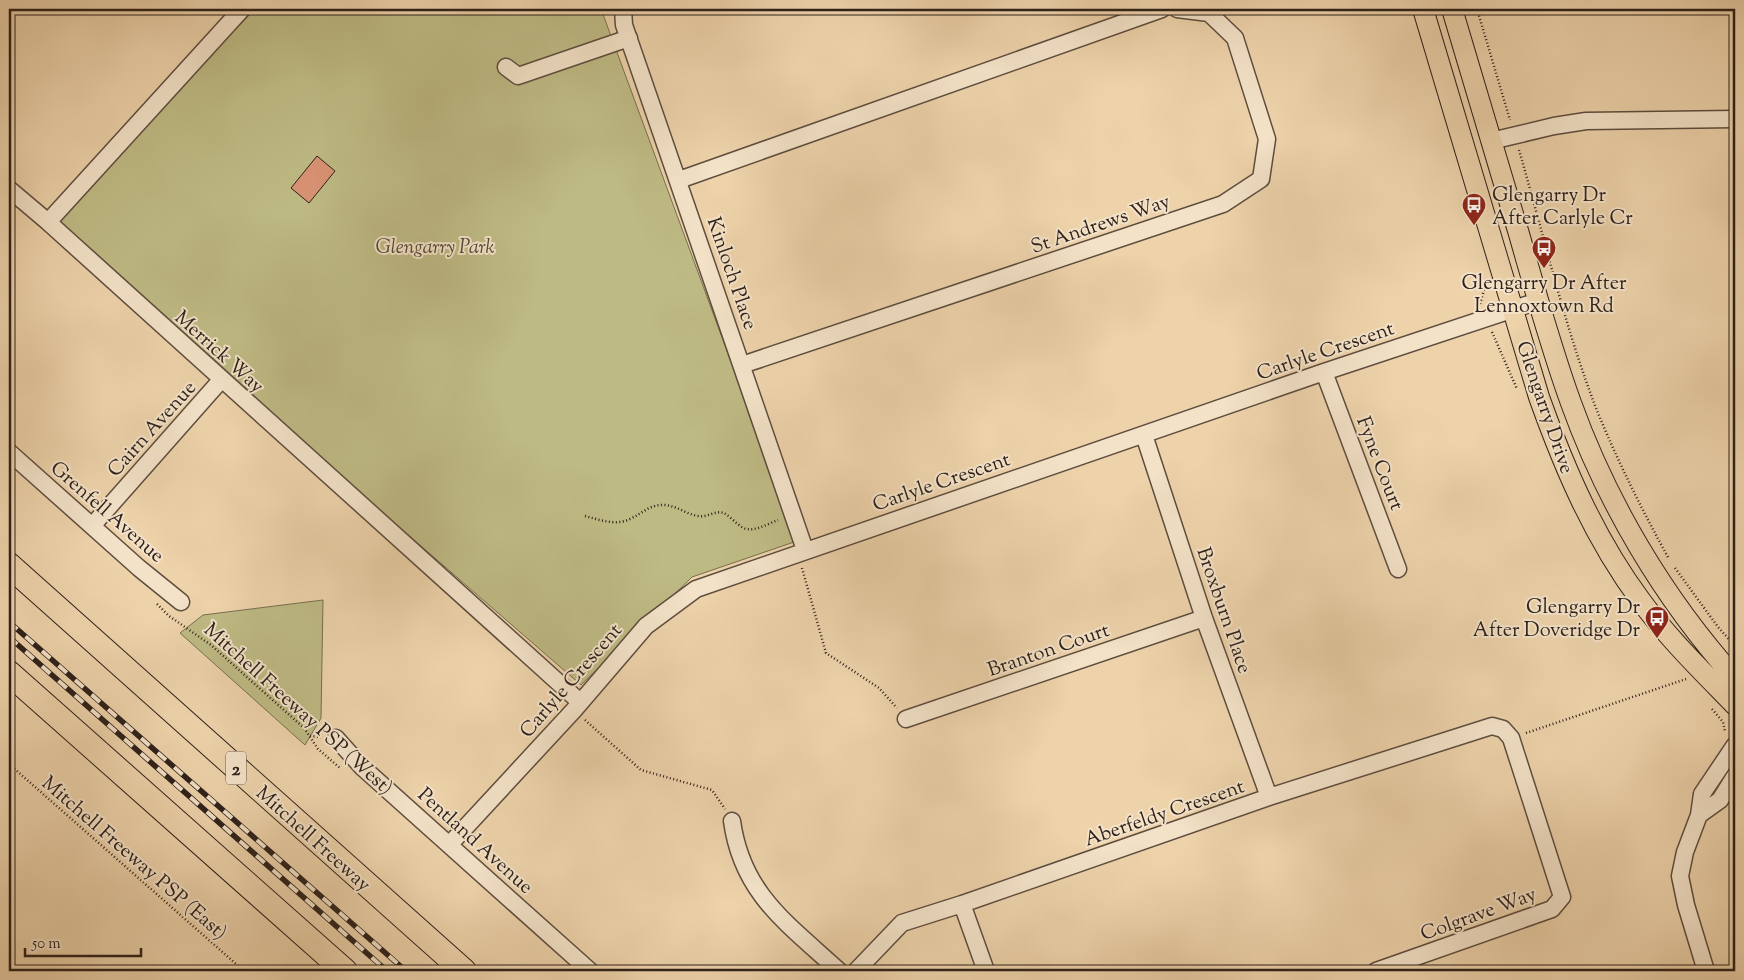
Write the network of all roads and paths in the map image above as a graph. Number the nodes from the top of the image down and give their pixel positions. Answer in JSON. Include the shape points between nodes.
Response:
{"nodes":[{"id":1,"x":242,"y":9,"type":"edge"},
{"id":2,"x":623,"y":9,"type":"edge"},
{"id":3,"x":1162,"y":9,"type":"edge"},
{"id":4,"x":1177,"y":9,"type":"edge"},
{"id":5,"x":1422,"y":9,"type":"edge"},
{"id":6,"x":1452,"y":9,"type":"edge"},
{"id":7,"x":1477,"y":9,"type":"edge"},
{"id":8,"x":629,"y":38,"type":"junction"},
{"id":9,"x":506,"y":67,"type":"dead end"},
{"id":10,"x":1735,"y":119,"type":"edge"},
{"id":11,"x":1510,"y":121,"type":"dead end"},
{"id":12,"x":1492,"y":141,"type":"junction"},
{"id":13,"x":1518,"y":149,"type":"dead end"},
{"id":14,"x":678,"y":180,"type":"junction"},
{"id":15,"x":9,"y":190,"type":"edge"},
{"id":16,"x":48,"y":222,"type":"junction"},
{"id":17,"x":1538,"y":301,"type":"junction"},
{"id":18,"x":1512,"y":309,"type":"junction"},
{"id":19,"x":742,"y":365,"type":"junction"},
{"id":20,"x":1324,"y":372,"type":"junction"},
{"id":21,"x":221,"y":380,"type":"junction"},
{"id":22,"x":1144,"y":435,"type":"junction"},
{"id":23,"x":9,"y":452,"type":"edge"},
{"id":24,"x":794,"y":515,"type":"junction"},
{"id":25,"x":586,"y":516,"type":"dead end"},
{"id":26,"x":92,"y":526,"type":"junction"},
{"id":27,"x":801,"y":551,"type":"junction"},
{"id":28,"x":9,"y":565,"type":"edge"},
{"id":29,"x":1398,"y":569,"type":"dead end"},
{"id":30,"x":155,"y":602,"type":"dead end"},
{"id":31,"x":181,"y":602,"type":"dead end"},
{"id":32,"x":1204,"y":618,"type":"junction"},
{"id":33,"x":1735,"y":646,"type":"edge"},
{"id":34,"x":9,"y":673,"type":"edge"},
{"id":35,"x":1735,"y":678,"type":"edge"},
{"id":36,"x":1686,"y":679,"type":"dead end"},
{"id":37,"x":1735,"y":705,"type":"edge"},
{"id":38,"x":577,"y":706,"type":"junction"},
{"id":39,"x":906,"y":719,"type":"joint"},
{"id":40,"x":1507,"y":734,"type":"junction"},
{"id":41,"x":336,"y":738,"type":"dead end"},
{"id":42,"x":1735,"y":745,"type":"edge"},
{"id":43,"x":9,"y":764,"type":"edge"},
{"id":44,"x":343,"y":770,"type":"dead end"},
{"id":45,"x":1735,"y":776,"type":"edge"},
{"id":46,"x":1270,"y":797,"type":"junction"},
{"id":47,"x":1699,"y":815,"type":"junction"},
{"id":48,"x":732,"y":821,"type":"joint"},
{"id":49,"x":450,"y":844,"type":"junction"},
{"id":50,"x":962,"y":904,"type":"junction"},
{"id":51,"x":244,"y":971,"type":"edge"},
{"id":52,"x":345,"y":971,"type":"edge"},
{"id":53,"x":464,"y":971,"type":"edge"},
{"id":54,"x":590,"y":971,"type":"edge"},
{"id":55,"x":839,"y":971,"type":"edge"},
{"id":56,"x":856,"y":971,"type":"edge"},
{"id":57,"x":986,"y":971,"type":"edge"},
{"id":58,"x":1376,"y":971,"type":"edge"},
{"id":59,"x":1706,"y":971,"type":"edge"}],
"edges":[{"from":1,"to":16,"type":"street"},
{"from":2,"to":8,"type":"street","name":"Kinloch Place","via":[[622,18]]},
{"from":3,"to":14,"type":"street"},
{"from":4,"to":19,"type":"street","name":"St Andrews Way","via":[[1209,13],[1235,38],[1267,139],[1261,179],[1223,204]]},
{"from":5,"to":18,"type":"main road","name":"Glengarry Drive"},
{"from":6,"to":12,"type":"main road","name":"Glengarry Drive"},
{"from":7,"to":11,"type":"path"},
{"from":8,"to":9,"type":"street","via":[[518,76]]},
{"from":8,"to":14,"type":"street","name":"Kinloch Place"},
{"from":10,"to":12,"type":"street","via":[[1586,121]]},
{"from":12,"to":17,"type":"main road","name":"Glengarry Drive"},
{"from":13,"to":33,"type":"path","via":[[1570,332],[1596,408],[1645,516],[1673,565]]},
{"from":14,"to":19,"type":"street","name":"Kinloch Place"},
{"from":15,"to":16,"type":"street","name":"Merrick Way"},
{"from":16,"to":21,"type":"street","name":"Merrick Way"},
{"from":17,"to":18,"type":"street","name":"Carlyle Crescent"},
{"from":17,"to":35,"type":"main road","name":"Glengarry Drive","via":[[1571,403],[1602,478],[1635,539],[1677,604]]},
{"from":18,"to":20,"type":"street","name":"Carlyle Crescent"},
{"from":18,"to":37,"type":"main road","name":"Glengarry Drive","via":[[1561,458],[1606,548],[1644,606]]},
{"from":19,"to":24,"type":"street","name":"Kinloch Place"},
{"from":20,"to":22,"type":"street","name":"Carlyle Crescent"},
{"from":20,"to":29,"type":"street","name":"Fyne Court"},
{"from":21,"to":26,"type":"street","name":"Cairn Avenue"},
{"from":21,"to":38,"type":"street","name":"Merrick Way"},
{"from":22,"to":27,"type":"street","name":"Carlyle Crescent"},
{"from":22,"to":32,"type":"street","name":"Broxburn Place"},
{"from":23,"to":26,"type":"street","name":"Grenfell Avenue"},
{"from":24,"to":25,"type":"path","via":[[750,530],[743,529],[726,514],[718,512],[695,516],[674,506],[663,505],[651,507],[620,522],[605,522]]},
{"from":24,"to":27,"type":"street","name":"Kinloch Place"},
{"from":26,"to":31,"type":"street","name":"Grenfell Avenue"},
{"from":27,"to":38,"type":"street","name":"Carlyle Crescent","via":[[696,589],[646,626]]},
{"from":27,"to":39,"type":"path","via":[[826,653],[879,688]]},
{"from":28,"to":53,"type":"highway","name":"Mitchell Freeway","number":"2"},
{"from":30,"to":44,"type":"path","name":"Mitchell Freeway PSP (West)","via":[[225,657],[304,728],[321,752]]},
{"from":32,"to":39,"type":"street","name":"Branton Court"},
{"from":32,"to":46,"type":"street","name":"Broxburn Place"},
{"from":34,"to":52,"type":"highway"},
{"from":36,"to":40,"type":"path"},
{"from":38,"to":48,"type":"path","via":[[641,770],[712,790]]},
{"from":38,"to":49,"type":"street","name":"Carlyle Crescent"},
{"from":40,"to":46,"type":"street","name":"Aberfeldy Crescent","via":[[1492,726]]},
{"from":40,"to":58,"type":"street","name":"Colgrave Way","via":[[1562,897],[1545,912]]},
{"from":41,"to":49,"type":"street","name":"Pentland Avenue","via":[[362,766]]},
{"from":42,"to":47,"type":"street","via":[[1702,794]]},
{"from":43,"to":51,"type":"path","name":"Mitchell Freeway PSP (East)"},
{"from":45,"to":47,"type":"street","via":[[1720,800]]},
{"from":46,"to":50,"type":"street","name":"Aberfeldy Crescent"},
{"from":47,"to":59,"type":"street","via":[[1680,876]]},
{"from":48,"to":55,"type":"street","via":[[739,857],[756,890]]},
{"from":49,"to":54,"type":"street","name":"Pentland Avenue"},
{"from":50,"to":56,"type":"street","name":"Aberfeldy Crescent","via":[[902,923]]},
{"from":50,"to":57,"type":"street"}]}
